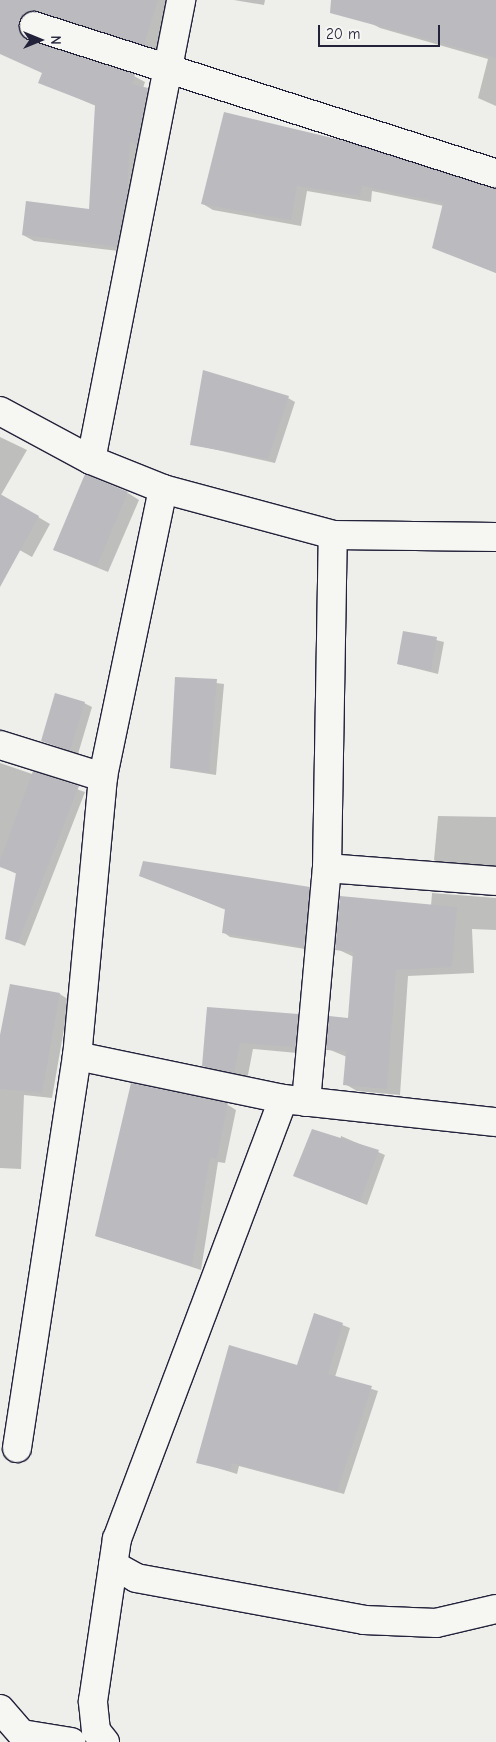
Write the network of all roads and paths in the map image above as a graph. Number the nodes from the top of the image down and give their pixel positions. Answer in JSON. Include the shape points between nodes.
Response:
{"nodes":[{"id":1,"x":181,"y":0,"type":"edge"},
{"id":2,"x":34,"y":26,"type":"dead end"},
{"id":3,"x":171,"y":70,"type":"junction"},
{"id":4,"x":496,"y":173,"type":"edge"},
{"id":5,"x":0,"y":411,"type":"edge"},
{"id":6,"x":91,"y":460,"type":"junction"},
{"id":7,"x":163,"y":489,"type":"junction"},
{"id":8,"x":333,"y":535,"type":"junction"},
{"id":9,"x":496,"y":537,"type":"edge"},
{"id":10,"x":0,"y":745,"type":"edge"},
{"id":11,"x":103,"y":777,"type":"junction"},
{"id":12,"x":327,"y":868,"type":"junction"},
{"id":13,"x":496,"y":881,"type":"edge"},
{"id":14,"x":77,"y":1056,"type":"junction"},
{"id":15,"x":294,"y":1101,"type":"junction"},
{"id":16,"x":496,"y":1122,"type":"edge"},
{"id":17,"x":17,"y":1448,"type":"dead end"},
{"id":18,"x":113,"y":1565,"type":"junction"},
{"id":19,"x":496,"y":1609,"type":"edge"},
{"id":20,"x":0,"y":1709,"type":"edge"},
{"id":21,"x":71,"y":1742,"type":"edge"},
{"id":22,"x":105,"y":1742,"type":"edge"}],
"edges":[{"from":1,"to":3,"type":"street"},
{"from":2,"to":3,"type":"street"},
{"from":3,"to":4,"type":"street"},
{"from":3,"to":6,"type":"street"},
{"from":5,"to":6,"type":"street"},
{"from":6,"to":7,"type":"street"},
{"from":7,"to":8,"type":"street"},
{"from":7,"to":11,"type":"street"},
{"from":8,"to":9,"type":"street"},
{"from":8,"to":12,"type":"street"},
{"from":10,"to":11,"type":"street"},
{"from":11,"to":14,"type":"street"},
{"from":12,"to":13,"type":"street"},
{"from":12,"to":15,"type":"street"},
{"from":14,"to":15,"type":"street"},
{"from":14,"to":17,"type":"street"},
{"from":15,"to":16,"type":"street"},
{"from":15,"to":18,"type":"street","via":[[118,1539]]},
{"from":18,"to":19,"type":"street","via":[[136,1578],[364,1620],[436,1623]]},
{"from":18,"to":22,"type":"street","via":[[93,1701],[96,1731]]},
{"from":20,"to":21,"type":"street","via":[[22,1734]]}]}
